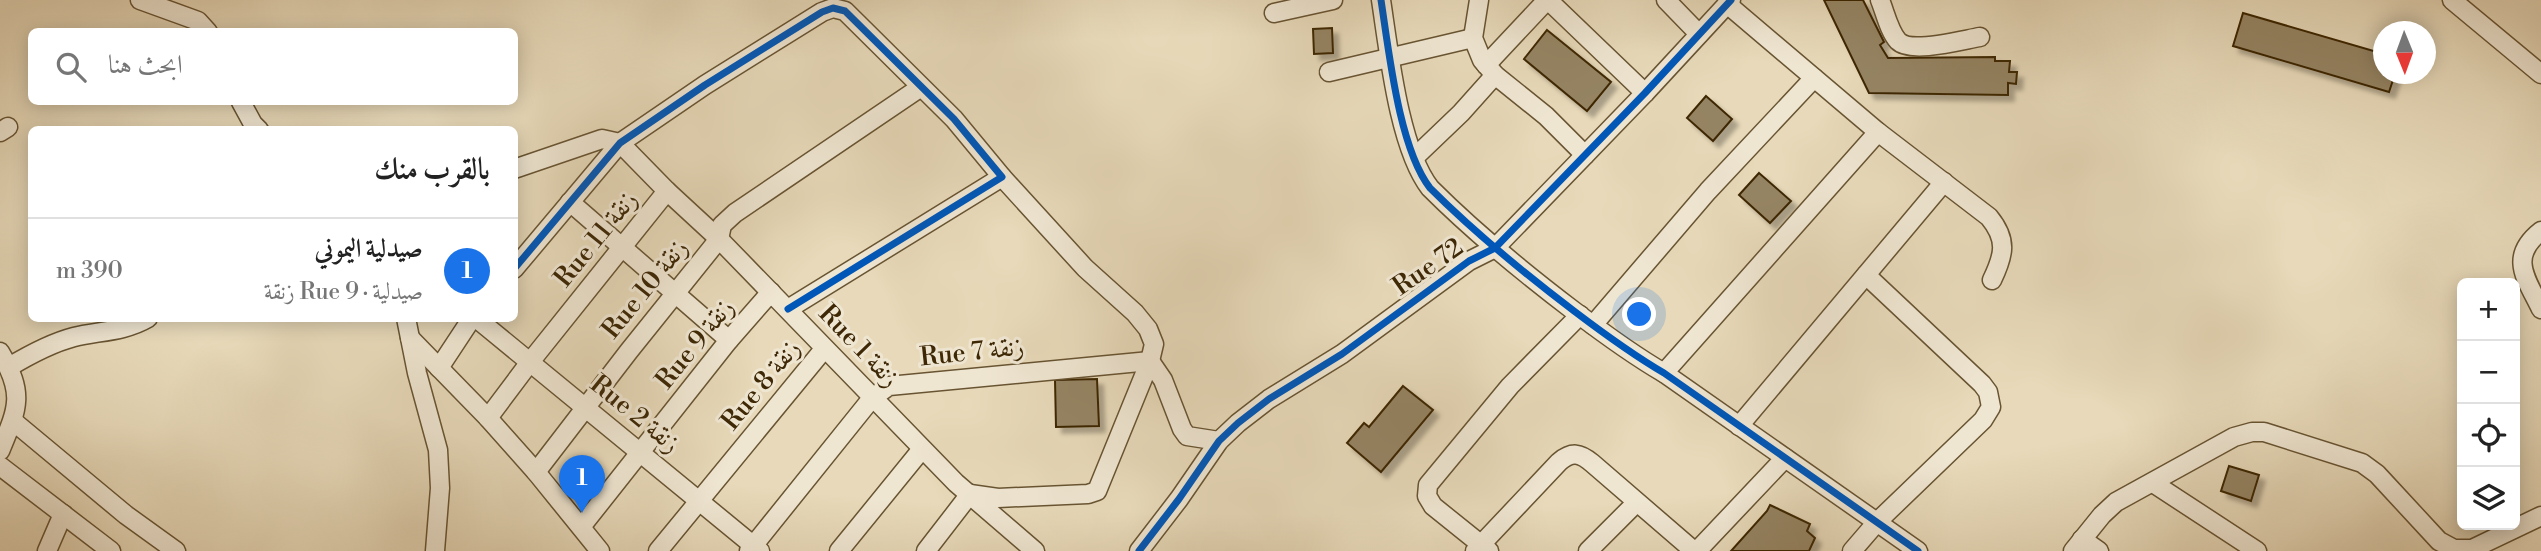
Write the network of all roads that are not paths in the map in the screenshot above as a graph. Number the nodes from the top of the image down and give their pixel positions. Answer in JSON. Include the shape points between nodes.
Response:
{"nodes":[{"id":1,"x":140,"y":0,"type":"edge"},
{"id":2,"x":1333,"y":0,"type":"edge"},
{"id":3,"x":1381,"y":0,"type":"edge"},
{"id":4,"x":1479,"y":0,"type":"edge"},
{"id":5,"x":1547,"y":0,"type":"edge"},
{"id":6,"x":1666,"y":0,"type":"edge"},
{"id":7,"x":1880,"y":0,"type":"edge"},
{"id":8,"x":2452,"y":0,"type":"edge"},
{"id":9,"x":1729,"y":2,"type":"edge"},
{"id":10,"x":844,"y":5,"type":"edge"},
{"id":11,"x":1274,"y":13,"type":"dead end"},
{"id":12,"x":204,"y":28,"type":"edge"},
{"id":13,"x":1699,"y":34,"type":"junction"},
{"id":14,"x":1980,"y":37,"type":"dead end"},
{"id":15,"x":1473,"y":38,"type":"junction"},
{"id":16,"x":1390,"y":56,"type":"junction"},
{"id":17,"x":1491,"y":70,"type":"junction"},
{"id":18,"x":1329,"y":72,"type":"dead end"},
{"id":19,"x":2541,"y":75,"type":"edge"},
{"id":20,"x":1814,"y":78,"type":"junction"},
{"id":21,"x":921,"y":87,"type":"junction"},
{"id":22,"x":1645,"y":93,"type":"junction"},
{"id":23,"x":243,"y":105,"type":"edge"},
{"id":24,"x":255,"y":126,"type":"edge"},
{"id":25,"x":1878,"y":132,"type":"junction"},
{"id":26,"x":620,"y":143,"type":"junction"},
{"id":27,"x":1585,"y":155,"type":"junction"},
{"id":28,"x":1415,"y":157,"type":"junction"},
{"id":29,"x":518,"y":168,"type":"edge"},
{"id":30,"x":1002,"y":177,"type":"junction"},
{"id":31,"x":1944,"y":182,"type":"junction"},
{"id":32,"x":667,"y":191,"type":"junction"},
{"id":33,"x":570,"y":202,"type":"junction"},
{"id":34,"x":2541,"y":231,"type":"edge"},
{"id":35,"x":719,"y":239,"type":"junction"},
{"id":36,"x":622,"y":247,"type":"junction"},
{"id":37,"x":1495,"y":248,"type":"junction"},
{"id":38,"x":518,"y":264,"type":"edge"},
{"id":39,"x":1866,"y":275,"type":"junction"},
{"id":40,"x":1992,"y":280,"type":"dead end"},
{"id":41,"x":771,"y":292,"type":"junction"},
{"id":42,"x":675,"y":293,"type":"junction"},
{"id":43,"x":788,"y":309,"type":"junction"},
{"id":44,"x":2541,"y":309,"type":"edge"},
{"id":45,"x":1587,"y":320,"type":"junction"},
{"id":46,"x":138,"y":322,"type":"edge"},
{"id":47,"x":407,"y":322,"type":"edge"},
{"id":48,"x":471,"y":322,"type":"edge"},
{"id":49,"x":479,"y":322,"type":"edge"},
{"id":50,"x":410,"y":338,"type":"junction"},
{"id":51,"x":729,"y":340,"type":"junction"},
{"id":52,"x":824,"y":349,"type":"junction"},
{"id":53,"x":5,"y":359,"type":"edge"},
{"id":54,"x":1150,"y":361,"type":"junction"},
{"id":55,"x":530,"y":362,"type":"junction"},
{"id":56,"x":439,"y":368,"type":"junction"},
{"id":57,"x":1664,"y":373,"type":"junction"},
{"id":58,"x":872,"y":398,"type":"junction"},
{"id":59,"x":585,"y":408,"type":"junction"},
{"id":60,"x":488,"y":418,"type":"junction"},
{"id":61,"x":13,"y":421,"type":"junction"},
{"id":62,"x":1739,"y":426,"type":"junction"},
{"id":63,"x":1219,"y":441,"type":"junction"},
{"id":64,"x":922,"y":449,"type":"junction"},
{"id":65,"x":0,"y":451,"type":"edge"},
{"id":66,"x":640,"y":453,"type":"junction"},
{"id":67,"x":1785,"y":458,"type":"junction"},
{"id":68,"x":0,"y":466,"type":"edge"},
{"id":69,"x":536,"y":472,"type":"junction"},
{"id":70,"x":2152,"y":483,"type":"junction"},
{"id":71,"x":970,"y":494,"type":"junction"},
{"id":72,"x":700,"y":502,"type":"junction"},
{"id":73,"x":1636,"y":503,"type":"junction"},
{"id":74,"x":64,"y":514,"type":"junction"},
{"id":75,"x":2541,"y":516,"type":"edge"},
{"id":76,"x":1877,"y":522,"type":"junction"},
{"id":77,"x":581,"y":527,"type":"junction"},
{"id":78,"x":2078,"y":545,"type":"edge"},
{"id":79,"x":1025,"y":548,"type":"edge"},
{"id":80,"x":754,"y":549,"type":"edge"},
{"id":81,"x":1482,"y":549,"type":"edge"},
{"id":82,"x":47,"y":551,"type":"edge"},
{"id":83,"x":111,"y":551,"type":"edge"},
{"id":84,"x":176,"y":551,"type":"edge"},
{"id":85,"x":435,"y":551,"type":"edge"},
{"id":86,"x":600,"y":551,"type":"edge"},
{"id":87,"x":658,"y":551,"type":"edge"},
{"id":88,"x":839,"y":551,"type":"edge"},
{"id":89,"x":926,"y":551,"type":"edge"},
{"id":90,"x":1139,"y":551,"type":"edge"},
{"id":91,"x":1588,"y":551,"type":"edge"},
{"id":92,"x":1695,"y":551,"type":"edge"},
{"id":93,"x":1852,"y":551,"type":"edge"},
{"id":94,"x":1918,"y":551,"type":"edge"},
{"id":95,"x":2099,"y":551,"type":"edge"},
{"id":96,"x":2257,"y":551,"type":"edge"}],
"edges":[{"from":1,"to":12,"type":"street","via":[[198,21]]},
{"from":2,"to":11,"type":"street"},
{"from":3,"to":16,"type":"street"},
{"from":4,"to":15,"type":"street"},
{"from":5,"to":17,"type":"street"},
{"from":5,"to":22,"type":"street"},
{"from":6,"to":13,"type":"street"},
{"from":7,"to":14,"type":"street","via":[[1897,39],[1906,46]]},
{"from":8,"to":19,"type":"street"},
{"from":9,"to":13,"type":"street","name":"Rue 72"},
{"from":9,"to":20,"type":"street"},
{"from":10,"to":21,"type":"street"},
{"from":10,"to":26,"type":"street","via":[[822,12]]},
{"from":13,"to":22,"type":"street","name":"Rue 72"},
{"from":15,"to":16,"type":"street"},
{"from":15,"to":17,"type":"street"},
{"from":16,"to":18,"type":"street"},
{"from":16,"to":28,"type":"street","via":[[1404,131]]},
{"from":17,"to":27,"type":"street"},
{"from":17,"to":28,"type":"street","via":[[1461,113]]},
{"from":20,"to":25,"type":"street"},
{"from":20,"to":45,"type":"street"},
{"from":21,"to":30,"type":"street"},
{"from":21,"to":35,"type":"street","name":"Rue 10 زنقة","via":[[736,213],[722,225]]},
{"from":22,"to":27,"type":"street","name":"Rue 72"},
{"from":23,"to":24,"type":"street"},
{"from":25,"to":31,"type":"street"},
{"from":25,"to":57,"type":"street"},
{"from":26,"to":29,"type":"street","via":[[602,139]]},
{"from":26,"to":32,"type":"street","name":"Rue 1 زنقة"},
{"from":26,"to":33,"type":"street"},
{"from":27,"to":37,"type":"street","name":"Rue 72"},
{"from":28,"to":37,"type":"street","via":[[1430,188]]},
{"from":30,"to":43,"type":"street"},
{"from":30,"to":54,"type":"street","via":[[1085,268],[1149,329],[1154,344]]},
{"from":31,"to":39,"type":"street"},
{"from":31,"to":40,"type":"street","via":[[1997,226],[2003,248]]},
{"from":32,"to":35,"type":"street","name":"Rue 1 زنقة"},
{"from":32,"to":36,"type":"street","name":"Rue 11 زنقة"},
{"from":33,"to":36,"type":"street"},
{"from":33,"to":38,"type":"street"},
{"from":34,"to":44,"type":"street","via":[[2526,244],[2521,263]]},
{"from":35,"to":41,"type":"street","name":"Rue 1 زنقة"},
{"from":35,"to":42,"type":"street","name":"Rue 10 زنقة"},
{"from":36,"to":42,"type":"street"},
{"from":36,"to":55,"type":"street","name":"Rue 11 زنقة"},
{"from":37,"to":45,"type":"street"},
{"from":37,"to":63,"type":"street","name":"Rue 72","via":[[1269,399]]},
{"from":39,"to":62,"type":"street"},
{"from":39,"to":76,"type":"street","via":[[1970,371],[1991,400],[1989,414]]},
{"from":41,"to":43,"type":"street","name":"Rue 1 زنقة"},
{"from":41,"to":51,"type":"street","name":"Rue 9 زنقة"},
{"from":42,"to":51,"type":"street"},
{"from":42,"to":59,"type":"street","name":"Rue 10 زنقة"},
{"from":43,"to":52,"type":"street","name":"Rue 1 زنقة"},
{"from":45,"to":57,"type":"street"},
{"from":45,"to":81,"type":"street","via":[[1510,386],[1430,480],[1427,496],[1433,506]]},
{"from":46,"to":53,"type":"street","via":[[109,333],[74,337],[25,358]]},
{"from":47,"to":50,"type":"street"},
{"from":48,"to":56,"type":"street"},
{"from":49,"to":55,"type":"street","name":"Rue 2 زنقة"},
{"from":50,"to":56,"type":"street"},
{"from":50,"to":85,"type":"street","via":[[438,450]]},
{"from":51,"to":66,"type":"street","name":"Rue 9 زنقة"},
{"from":52,"to":58,"type":"street","name":"Rue 1 زنقة"},
{"from":52,"to":72,"type":"street","name":"Rue 8 زنقة"},
{"from":53,"to":61,"type":"street","via":[[18,393]]},
{"from":54,"to":58,"type":"street","name":"Rue 7 زنقة","via":[[889,386]]},
{"from":54,"to":63,"type":"street","via":[[1187,436]]},
{"from":54,"to":71,"type":"street","via":[[1097,491],[998,498]]},
{"from":55,"to":59,"type":"street","name":"Rue 2 زنقة"},
{"from":55,"to":60,"type":"street","name":"Rue 11 زنقة"},
{"from":56,"to":60,"type":"street"},
{"from":57,"to":62,"type":"street"},
{"from":58,"to":64,"type":"street","name":"Rue 1 زنقة"},
{"from":58,"to":80,"type":"street","name":"Rue 7 زنقة"},
{"from":59,"to":66,"type":"street","name":"Rue 2 زنقة"},
{"from":59,"to":69,"type":"street","name":"Rue 10 زنقة"},
{"from":60,"to":69,"type":"street"},
{"from":61,"to":65,"type":"street"},
{"from":61,"to":84,"type":"street"},
{"from":62,"to":67,"type":"street"},
{"from":63,"to":90,"type":"street","name":"Rue 72"},
{"from":64,"to":71,"type":"street","name":"Rue 1 زنقة"},
{"from":64,"to":88,"type":"street"},
{"from":66,"to":72,"type":"street","name":"Rue 2 زنقة"},
{"from":66,"to":77,"type":"street","name":"Rue 9 زنقة"},
{"from":67,"to":76,"type":"street"},
{"from":67,"to":92,"type":"street"},
{"from":68,"to":74,"type":"street"},
{"from":69,"to":77,"type":"street"},
{"from":70,"to":75,"type":"street","via":[[2234,437],[2258,432],[2370,467],[2439,541],[2454,549],[2472,549]]},
{"from":70,"to":78,"type":"street","via":[[2116,502]]},
{"from":70,"to":96,"type":"street"},
{"from":71,"to":79,"type":"street","name":"Rue 1 زنقة"},
{"from":71,"to":89,"type":"street"},
{"from":72,"to":80,"type":"street","name":"Rue 2 زنقة"},
{"from":72,"to":87,"type":"street","name":"Rue 8 زنقة"},
{"from":73,"to":81,"type":"street","via":[[1592,463],[1569,454]]},
{"from":73,"to":91,"type":"street"},
{"from":73,"to":92,"type":"street"},
{"from":74,"to":82,"type":"street"},
{"from":74,"to":83,"type":"street"},
{"from":76,"to":93,"type":"street"},
{"from":76,"to":94,"type":"street"},
{"from":77,"to":86,"type":"street"},
{"from":78,"to":95,"type":"street"}]}
